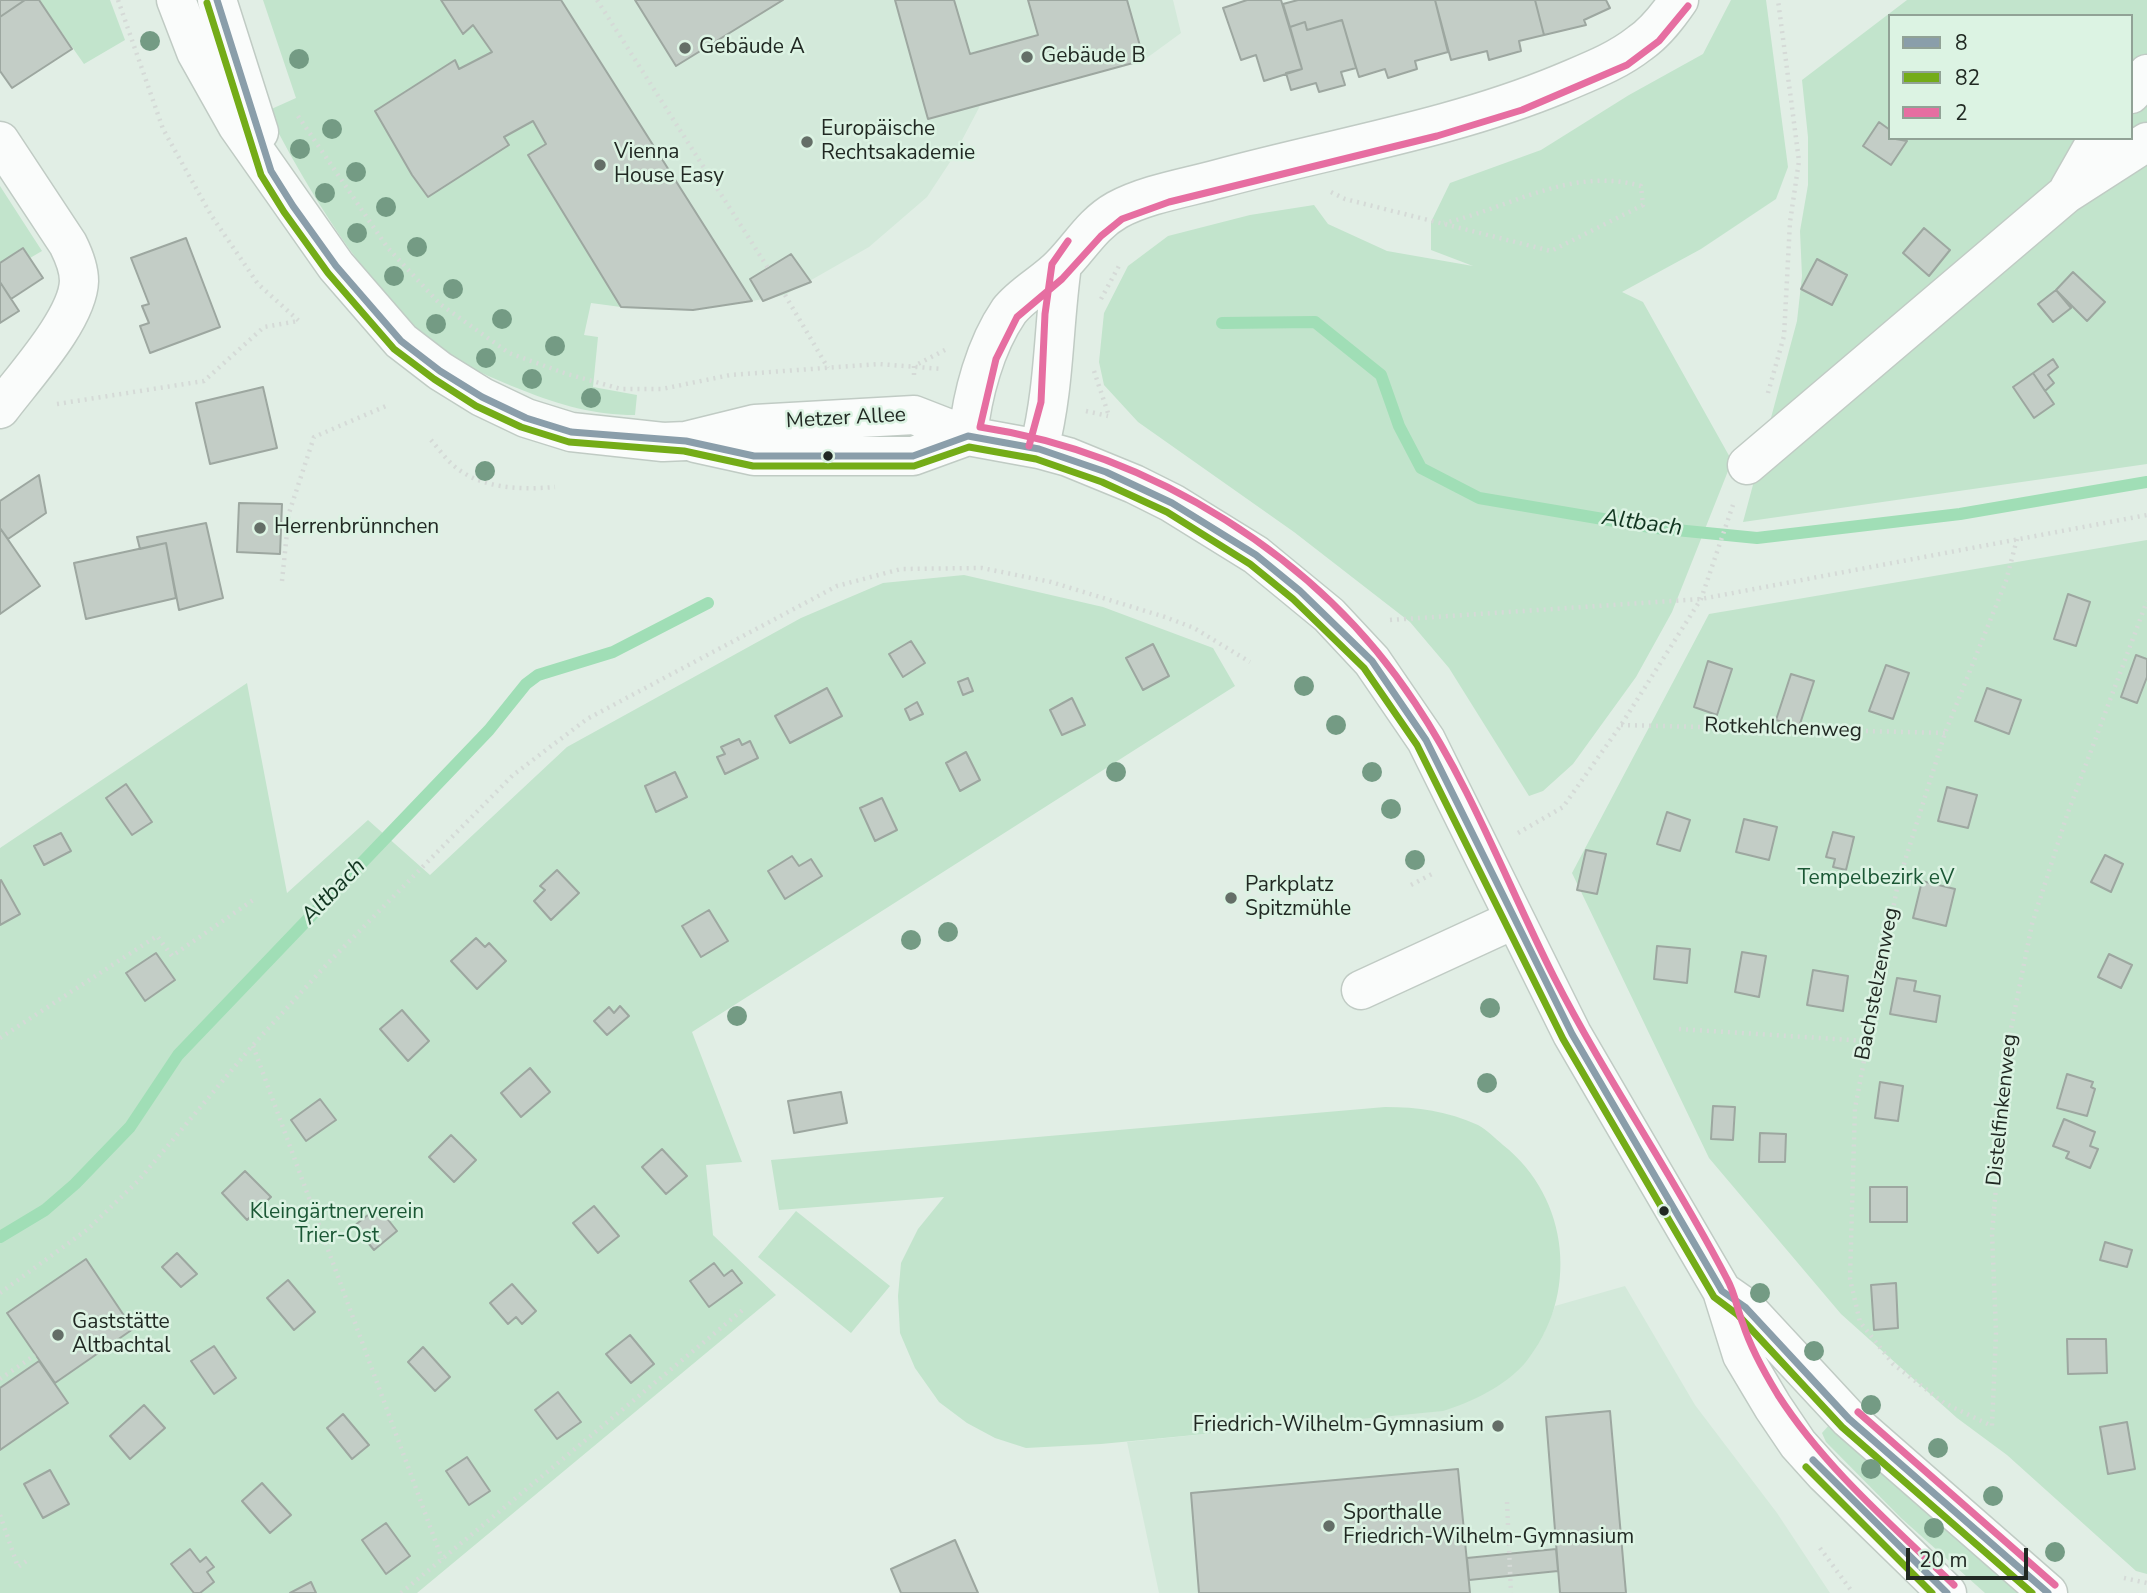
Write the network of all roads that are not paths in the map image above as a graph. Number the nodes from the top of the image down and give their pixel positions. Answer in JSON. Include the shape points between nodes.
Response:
{"nodes":[{"id":1,"x":176,"y":0,"type":"edge"},
{"id":2,"x":217,"y":0,"type":"edge"},
{"id":3,"x":1679,"y":0,"type":"edge"},
{"id":4,"x":2147,"y":74,"type":"edge"},
{"id":5,"x":2133,"y":92,"type":"edge"},
{"id":6,"x":2097,"y":140,"type":"edge"},
{"id":7,"x":0,"y":141,"type":"edge"},
{"id":8,"x":2147,"y":142,"type":"edge"},
{"id":9,"x":271,"y":170,"type":"junction"},
{"id":10,"x":2066,"y":194,"type":"junction"},
{"id":11,"x":1062,"y":265,"type":"junction"},
{"id":12,"x":0,"y":409,"type":"edge"},
{"id":13,"x":968,"y":436,"type":"junction"},
{"id":14,"x":1039,"y":449,"type":"junction"},
{"id":15,"x":1747,"y":465,"type":"road end"},
{"id":16,"x":1513,"y":920,"type":"junction"},
{"id":17,"x":1361,"y":990,"type":"dead end"},
{"id":18,"x":1722,"y":1292,"type":"junction"},
{"id":19,"x":1947,"y":1593,"type":"edge"},
{"id":20,"x":2048,"y":1593,"type":"edge"}],
"edges":[{"from":1,"to":9,"type":"street","name":"Metzer Allee","via":[[214,85]]},
{"from":2,"to":9,"type":"street","name":"Metzer Allee"},
{"from":3,"to":11,"type":"street","via":[[1641,43],[1589,72],[1500,106],[1135,202],[1087,233]]},
{"from":4,"to":5,"type":"street"},
{"from":6,"to":10,"type":"street"},
{"from":7,"to":12,"type":"street","via":[[75,256],[79,282],[69,312]]},
{"from":8,"to":10,"type":"street"},
{"from":9,"to":13,"type":"street","name":"Metzer Allee","via":[[311,233],[401,341],[440,371],[504,408],[571,432],[686,441],[754,456],[913,456]]},
{"from":10,"to":15,"type":"street"},
{"from":11,"to":13,"type":"street","via":[[1010,310],[986,361],[971,407]]},
{"from":11,"to":14,"type":"street","via":[[1051,404]]},
{"from":13,"to":14,"type":"street"},
{"from":14,"to":16,"type":"street","via":[[1134,484],[1202,521],[1256,555],[1352,638],[1426,740]]},
{"from":16,"to":17,"type":"street"},
{"from":16,"to":18,"type":"street","via":[[1618,1116]]},
{"from":18,"to":19,"type":"street","via":[[1742,1355],[1797,1444]]},
{"from":18,"to":20,"type":"street","via":[[1745,1307],[1849,1419]]}]}
